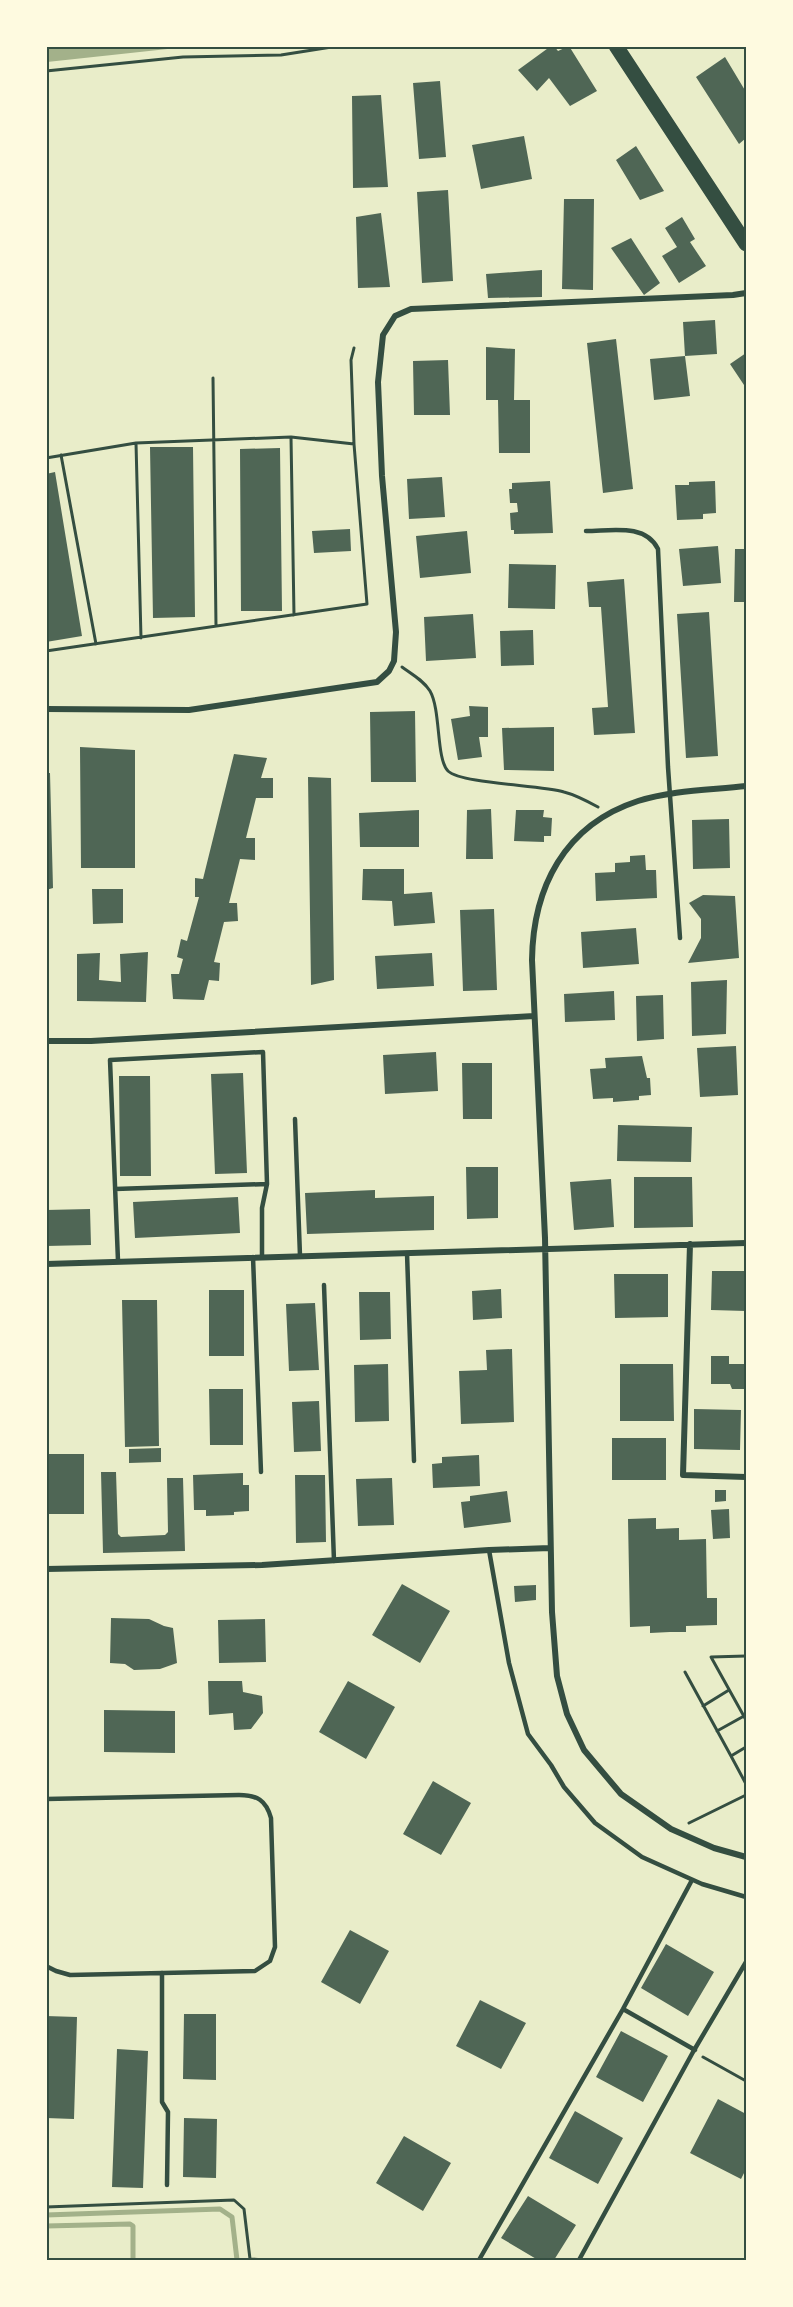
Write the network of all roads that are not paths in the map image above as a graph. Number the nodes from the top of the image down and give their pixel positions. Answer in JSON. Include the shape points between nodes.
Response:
{"nodes":[{"id":1,"x":616,"y":46,"type":"edge"},
{"id":2,"x":747,"y":244,"type":"edge"},
{"id":3,"x":747,"y":293,"type":"edge"},
{"id":4,"x":586,"y":531,"type":"dead end"},
{"id":5,"x":46,"y":709,"type":"edge"},
{"id":6,"x":747,"y":786,"type":"edge"},
{"id":7,"x":671,"y":795,"type":"junction"},
{"id":8,"x":680,"y":938,"type":"dead end"},
{"id":9,"x":534,"y":1016,"type":"junction"},
{"id":10,"x":46,"y":1041,"type":"edge"},
{"id":11,"x":295,"y":1119,"type":"dead end"},
{"id":12,"x":267,"y":1184,"type":"junction"},
{"id":13,"x":115,"y":1189,"type":"junction"},
{"id":14,"x":747,"y":1243,"type":"edge"},
{"id":15,"x":690,"y":1244,"type":"junction"},
{"id":16,"x":545,"y":1249,"type":"junction"},
{"id":17,"x":407,"y":1253,"type":"junction"},
{"id":18,"x":300,"y":1256,"type":"junction"},
{"id":19,"x":253,"y":1257,"type":"junction"},
{"id":20,"x":262,"y":1257,"type":"junction"},
{"id":21,"x":117,"y":1261,"type":"junction"},
{"id":22,"x":46,"y":1264,"type":"edge"},
{"id":23,"x":324,"y":1285,"type":"dead end"},
{"id":24,"x":414,"y":1461,"type":"dead end"},
{"id":25,"x":261,"y":1472,"type":"dead end"},
{"id":26,"x":747,"y":1477,"type":"edge"},
{"id":27,"x":550,"y":1548,"type":"junction"},
{"id":28,"x":489,"y":1550,"type":"junction"},
{"id":29,"x":334,"y":1561,"type":"junction"},
{"id":30,"x":46,"y":1569,"type":"edge"},
{"id":31,"x":47,"y":1799,"type":"edge"},
{"id":32,"x":747,"y":1857,"type":"edge"},
{"id":33,"x":692,"y":1880,"type":"junction"},
{"id":34,"x":747,"y":1897,"type":"edge"},
{"id":35,"x":747,"y":1962,"type":"edge"},
{"id":36,"x":46,"y":1966,"type":"edge"},
{"id":37,"x":162,"y":1973,"type":"junction"},
{"id":38,"x":623,"y":2009,"type":"junction"},
{"id":39,"x":694,"y":2051,"type":"junction"},
{"id":40,"x":167,"y":2185,"type":"dead end"},
{"id":41,"x":478,"y":2260,"type":"edge"},
{"id":42,"x":579,"y":2260,"type":"edge"}],
"edges":[{"from":1,"to":2,"type":"main road"},
{"from":3,"to":5,"type":"street","via":[[411,309],[395,316],[382,335],[378,382],[395,624],[394,661],[389,671],[377,682],[189,710]]},
{"from":4,"to":7,"type":"lane","via":[[636,531],[647,534],[658,549]]},
{"from":6,"to":7,"type":"street"},
{"from":7,"to":8,"type":"lane"},
{"from":7,"to":9,"type":"street","via":[[639,801],[610,813],[566,849],[553,869],[534,921]]},
{"from":9,"to":10,"type":"street"},
{"from":9,"to":16,"type":"street"},
{"from":11,"to":18,"type":"lane"},
{"from":12,"to":13,"type":"lane"},
{"from":12,"to":13,"type":"lane","via":[[263,1052],[110,1060]]},
{"from":12,"to":20,"type":"lane","via":[[262,1208]]},
{"from":13,"to":21,"type":"lane"},
{"from":14,"to":15,"type":"street"},
{"from":15,"to":16,"type":"street"},
{"from":15,"to":26,"type":"street","via":[[683,1474]]},
{"from":16,"to":17,"type":"street"},
{"from":16,"to":27,"type":"street"},
{"from":17,"to":18,"type":"street"},
{"from":17,"to":24,"type":"lane"},
{"from":18,"to":20,"type":"street"},
{"from":19,"to":20,"type":"street"},
{"from":19,"to":21,"type":"street"},
{"from":19,"to":25,"type":"lane"},
{"from":21,"to":22,"type":"street"},
{"from":23,"to":29,"type":"lane"},
{"from":27,"to":28,"type":"street"},
{"from":27,"to":32,"type":"street","via":[[557,1676],[567,1714],[584,1750],[621,1794],[671,1829]]},
{"from":28,"to":29,"type":"street"},
{"from":28,"to":33,"type":"lane","via":[[509,1662],[528,1734],[564,1787],[595,1822],[642,1857]]},
{"from":29,"to":30,"type":"street"},
{"from":31,"to":37,"type":"lane","via":[[239,1795],[258,1798],[268,1808],[275,1947],[270,1961],[255,1971]]},
{"from":33,"to":34,"type":"lane"},
{"from":33,"to":38,"type":"lane"},
{"from":35,"to":39,"type":"lane"},
{"from":36,"to":37,"type":"lane","via":[[70,1975]]},
{"from":37,"to":40,"type":"lane","via":[[162,2102],[168,2112]]},
{"from":38,"to":39,"type":"lane"},
{"from":38,"to":41,"type":"lane"},
{"from":39,"to":42,"type":"lane"}]}
